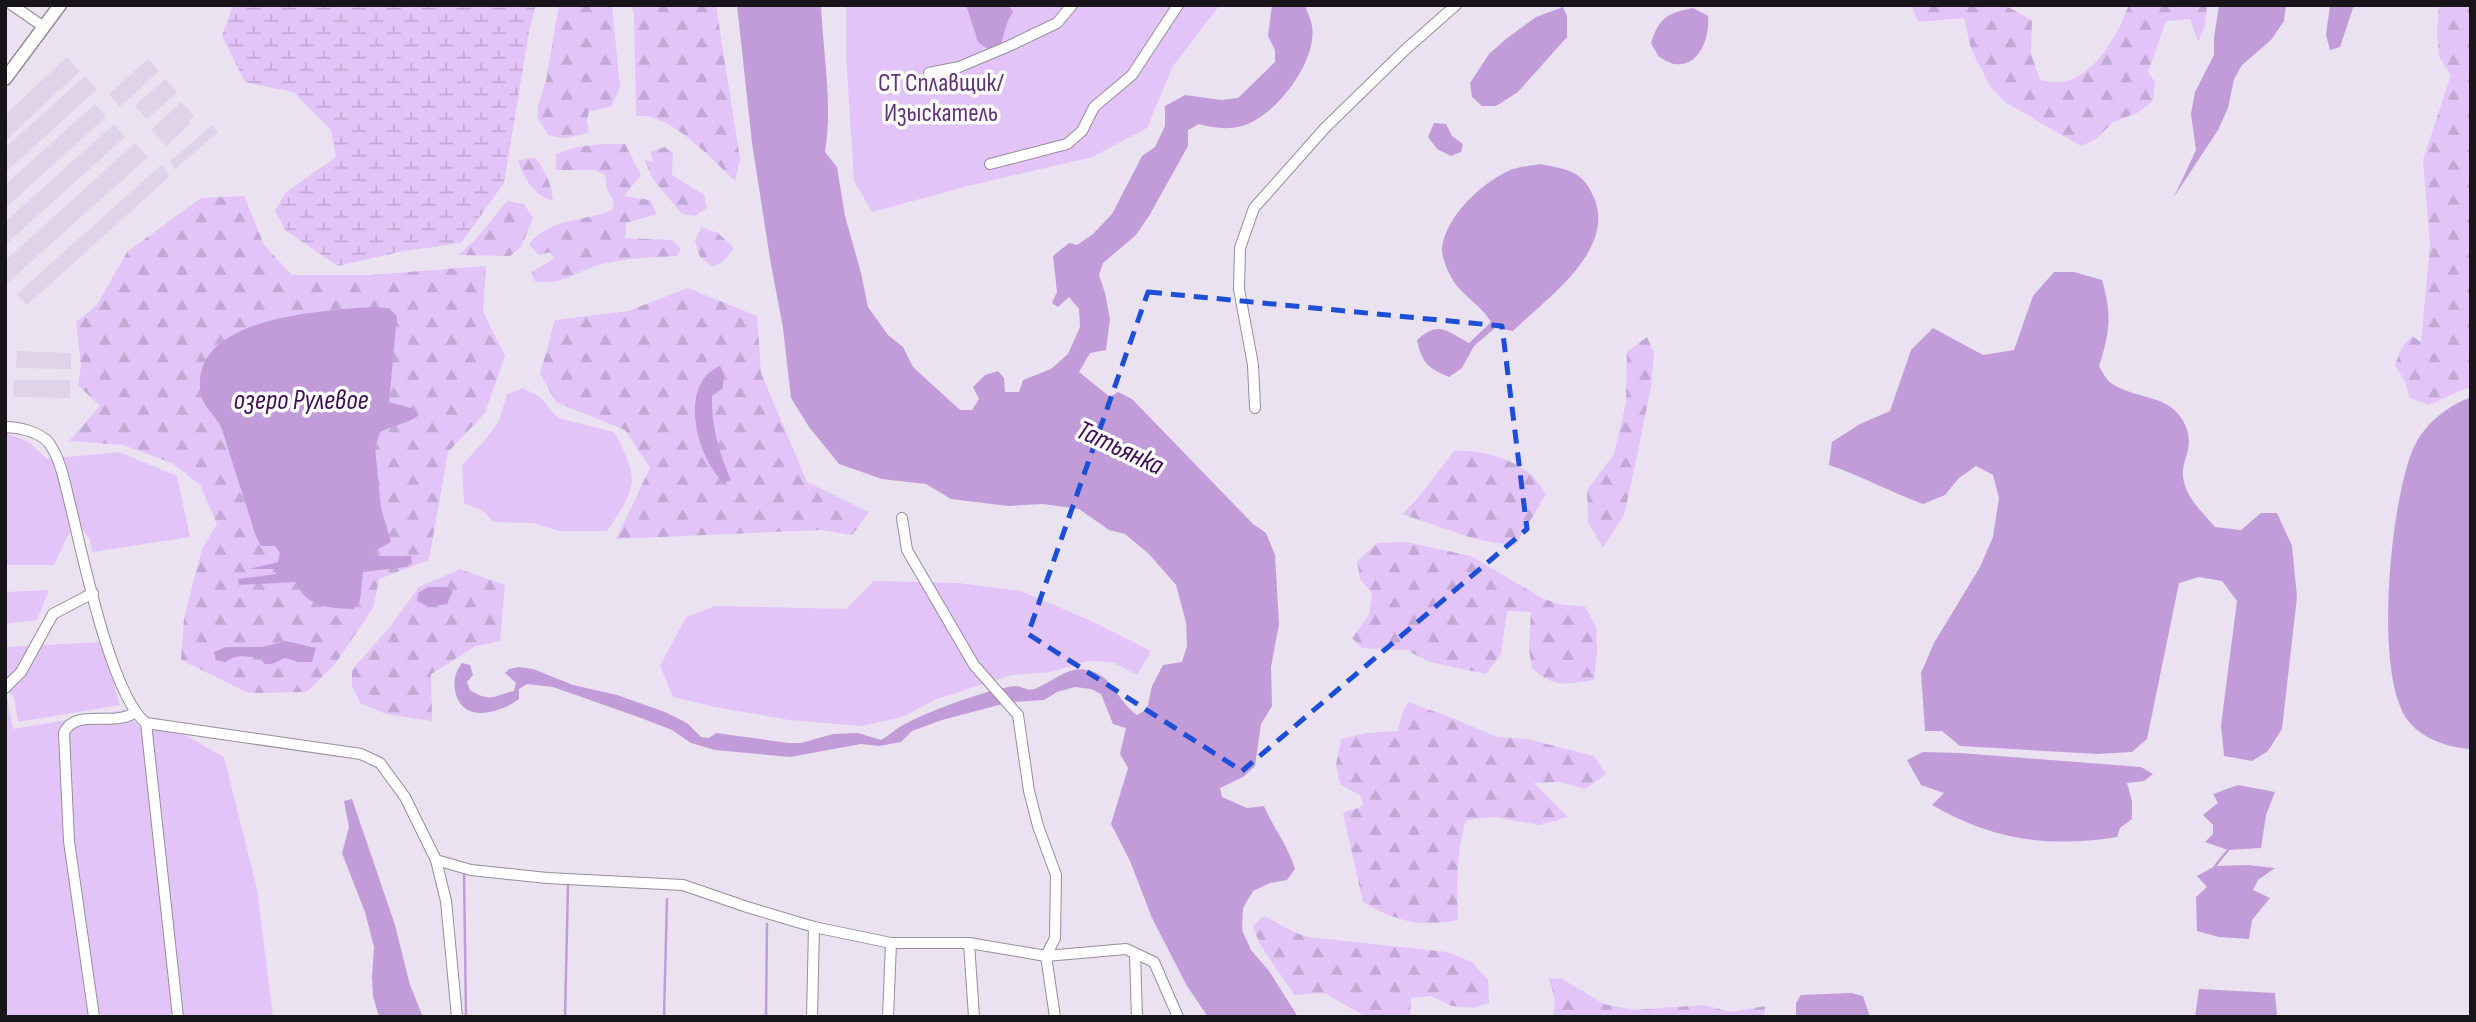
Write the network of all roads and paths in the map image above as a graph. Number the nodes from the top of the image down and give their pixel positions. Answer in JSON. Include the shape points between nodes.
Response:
{"nodes":[{"id":1,"x":12,"y":5,"type":"edge"},
{"id":2,"x":60,"y":5,"type":"edge"},
{"id":3,"x":1072,"y":5,"type":"edge"},
{"id":4,"x":1178,"y":5,"type":"edge"},
{"id":5,"x":1456,"y":5,"type":"edge"},
{"id":6,"x":44,"y":27,"type":"junction"},
{"id":7,"x":929,"y":73,"type":"dead end"},
{"id":8,"x":5,"y":79,"type":"edge"},
{"id":9,"x":990,"y":164,"type":"dead end"},
{"id":10,"x":1255,"y":408,"type":"dead end"},
{"id":11,"x":5,"y":427,"type":"edge"},
{"id":12,"x":902,"y":518,"type":"dead end"},
{"id":13,"x":93,"y":593,"type":"junction"},
{"id":14,"x":5,"y":688,"type":"edge"},
{"id":15,"x":135,"y":712,"type":"junction"},
{"id":16,"x":146,"y":723,"type":"junction"},
{"id":17,"x":436,"y":860,"type":"junction"},
{"id":18,"x":814,"y":927,"type":"junction"},
{"id":19,"x":891,"y":943,"type":"junction"},
{"id":20,"x":969,"y":943,"type":"junction"},
{"id":21,"x":1135,"y":954,"type":"junction"},
{"id":22,"x":1046,"y":956,"type":"junction"},
{"id":23,"x":94,"y":1017,"type":"edge"},
{"id":24,"x":178,"y":1017,"type":"edge"},
{"id":25,"x":457,"y":1017,"type":"edge"},
{"id":26,"x":812,"y":1017,"type":"edge"},
{"id":27,"x":888,"y":1017,"type":"edge"},
{"id":28,"x":974,"y":1017,"type":"edge"},
{"id":29,"x":1055,"y":1017,"type":"edge"},
{"id":30,"x":1138,"y":1017,"type":"edge"},
{"id":31,"x":1178,"y":1017,"type":"edge"}],
"edges":[{"from":1,"to":6,"type":"street"},
{"from":2,"to":6,"type":"main road"},
{"from":3,"to":7,"type":"street","via":[[1057,23],[1009,46],[959,67]]},
{"from":4,"to":9,"type":"street","via":[[1132,75],[1094,107],[1082,131],[1067,144]]},
{"from":5,"to":10,"type":"street","via":[[1325,128],[1254,208],[1240,248],[1239,289],[1254,365]]},
{"from":6,"to":8,"type":"main road"},
{"from":11,"to":13,"type":"street","via":[[35,433],[48,442],[60,465]]},
{"from":12,"to":22,"type":"street","via":[[907,550],[974,665],[1018,715],[1029,791],[1056,875],[1055,938]]},
{"from":13,"to":14,"type":"street","via":[[52,614],[21,672]]},
{"from":13,"to":15,"type":"street","via":[[121,686]]},
{"from":15,"to":16,"type":"street"},
{"from":15,"to":23,"type":"street","via":[[127,718],[75,720],[64,733],[69,841]]},
{"from":16,"to":17,"type":"street","via":[[361,754],[380,764],[405,797]]},
{"from":16,"to":24,"type":"street"},
{"from":17,"to":18,"type":"street","via":[[496,873],[683,884]]},
{"from":17,"to":25,"type":"street","via":[[446,901]]},
{"from":18,"to":19,"type":"street"},
{"from":18,"to":26,"type":"street"},
{"from":19,"to":20,"type":"street"},
{"from":19,"to":27,"type":"street"},
{"from":20,"to":22,"type":"street"},
{"from":20,"to":28,"type":"street"},
{"from":21,"to":22,"type":"street","via":[[1126,949]]},
{"from":21,"to":30,"type":"street"},
{"from":21,"to":31,"type":"street","via":[[1154,962]]},
{"from":22,"to":29,"type":"street"}]}
